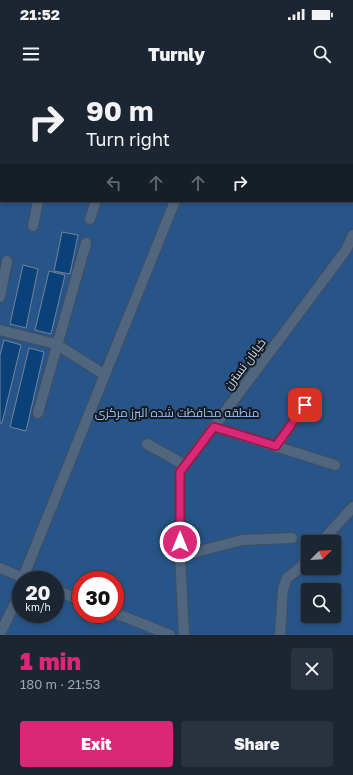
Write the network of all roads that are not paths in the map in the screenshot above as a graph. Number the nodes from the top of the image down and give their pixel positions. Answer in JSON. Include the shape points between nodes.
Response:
{"nodes":[{"id":1,"x":38,"y":202,"type":"edge"},
{"id":2,"x":96,"y":202,"type":"edge"},
{"id":3,"x":175,"y":202,"type":"edge"},
{"id":4,"x":90,"y":219,"type":"dead end"},
{"id":5,"x":33,"y":226,"type":"dead end"},
{"id":6,"x":353,"y":235,"type":"edge"},
{"id":7,"x":86,"y":243,"type":"dead end"},
{"id":8,"x":7,"y":261,"type":"dead end"},
{"id":9,"x":0,"y":297,"type":"edge"},
{"id":10,"x":0,"y":330,"type":"edge"},
{"id":11,"x":56,"y":344,"type":"junction"},
{"id":12,"x":104,"y":375,"type":"junction"},
{"id":13,"x":305,"y":405,"type":"dead end"},
{"id":14,"x":38,"y":413,"type":"dead end"},
{"id":15,"x":214,"y":427,"type":"junction"},
{"id":16,"x":147,"y":444,"type":"dead end"},
{"id":17,"x":276,"y":446,"type":"junction"},
{"id":18,"x":185,"y":465,"type":"junction"},
{"id":19,"x":335,"y":465,"type":"dead end"},
{"id":20,"x":353,"y":507,"type":"edge"},
{"id":21,"x":327,"y":535,"type":"edge"},
{"id":22,"x":292,"y":538,"type":"dead end"},
{"id":23,"x":180,"y":556,"type":"junction"},
{"id":24,"x":301,"y":566,"type":"edge"},
{"id":25,"x":0,"y":568,"type":"edge"},
{"id":26,"x":27,"y":571,"type":"edge"},
{"id":27,"x":12,"y":574,"type":"edge"},
{"id":28,"x":12,"y":609,"type":"edge"},
{"id":29,"x":124,"y":617,"type":"edge"},
{"id":30,"x":0,"y":634,"type":"edge"},
{"id":31,"x":170,"y":635,"type":"edge"},
{"id":32,"x":184,"y":635,"type":"edge"},
{"id":33,"x":280,"y":635,"type":"edge"}],
"edges":[{"from":1,"to":5,"type":"street"},
{"from":2,"to":4,"type":"street"},
{"from":3,"to":12,"type":"street"},
{"from":6,"to":15,"type":"street","name":"خیابان نسترن","via":[[346,250]]},
{"from":7,"to":11,"type":"street"},
{"from":8,"to":9,"type":"street"},
{"from":10,"to":11,"type":"street"},
{"from":11,"to":12,"type":"street"},
{"from":11,"to":14,"type":"street"},
{"from":12,"to":26,"type":"street"},
{"from":13,"to":17,"type":"street"},
{"from":15,"to":17,"type":"street"},
{"from":15,"to":18,"type":"street","name":"خیابان نسترن"},
{"from":16,"to":18,"type":"street"},
{"from":17,"to":19,"type":"street"},
{"from":18,"to":23,"type":"street","name":"خیابان نسترن","via":[[180,472]]},
{"from":20,"to":21,"type":"street"},
{"from":22,"to":23,"type":"street","via":[[242,540]]},
{"from":23,"to":32,"type":"street","name":"خیابان نسترن"},
{"from":24,"to":33,"type":"street","via":[[287,578],[283,589]]},
{"from":25,"to":27,"type":"street"},
{"from":28,"to":30,"type":"street"},
{"from":29,"to":31,"type":"street"}]}
